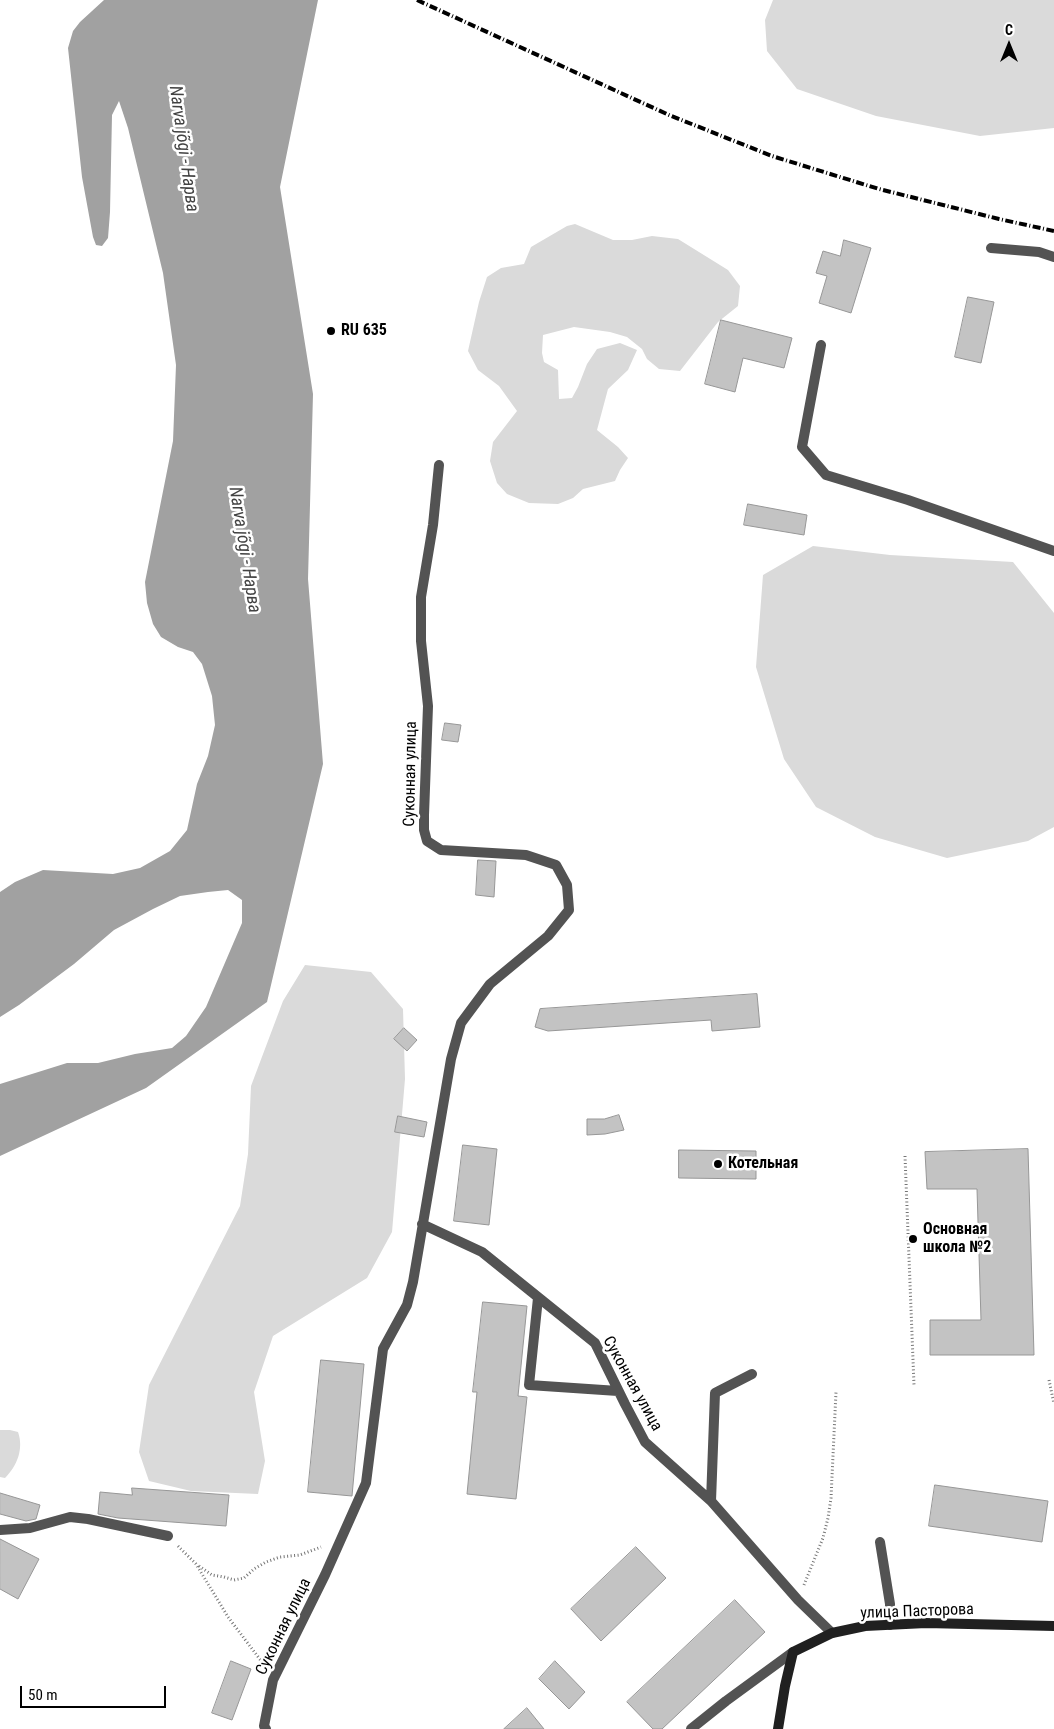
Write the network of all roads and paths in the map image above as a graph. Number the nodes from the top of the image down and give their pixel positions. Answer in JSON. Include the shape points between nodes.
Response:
{"nodes":[{"id":1,"x":992,"y":248,"type":"dead end"},
{"id":2,"x":1054,"y":257,"type":"edge"},
{"id":3,"x":821,"y":345,"type":"dead end"},
{"id":4,"x":439,"y":465,"type":"dead end"},
{"id":5,"x":1054,"y":551,"type":"edge"},
{"id":6,"x":905,"y":1156,"type":"dead end"},
{"id":7,"x":422,"y":1224,"type":"junction"},
{"id":8,"x":538,"y":1298,"type":"junction"},
{"id":9,"x":752,"y":1374,"type":"dead end"},
{"id":10,"x":1050,"y":1380,"type":"dead end"},
{"id":11,"x":914,"y":1385,"type":"dead end"},
{"id":12,"x":618,"y":1391,"type":"junction"},
{"id":13,"x":836,"y":1392,"type":"dead end"},
{"id":14,"x":1054,"y":1404,"type":"edge"},
{"id":15,"x":711,"y":1501,"type":"junction"},
{"id":16,"x":0,"y":1530,"type":"edge"},
{"id":17,"x":168,"y":1536,"type":"joint"},
{"id":18,"x":342,"y":1538,"type":"junction"},
{"id":19,"x":880,"y":1542,"type":"dead end"},
{"id":20,"x":196,"y":1564,"type":"junction"},
{"id":21,"x":798,"y":1600,"type":"junction"},
{"id":22,"x":890,"y":1625,"type":"junction"},
{"id":23,"x":1054,"y":1626,"type":"edge"},
{"id":24,"x":832,"y":1634,"type":"junction"},
{"id":25,"x":793,"y":1652,"type":"junction"},
{"id":26,"x":273,"y":1680,"type":"junction"},
{"id":27,"x":266,"y":1729,"type":"edge"},
{"id":28,"x":691,"y":1729,"type":"edge"},
{"id":29,"x":778,"y":1729,"type":"edge"}],
"edges":[{"from":1,"to":2,"type":"street","via":[[1039,252]]},
{"from":3,"to":5,"type":"street","via":[[802,447],[826,475]]},
{"from":4,"to":7,"type":"street","name":"Суконная улица","via":[[421,597],[421,641],[428,706],[424,815],[427,841],[441,850],[526,855],[556,864],[567,885],[569,910],[548,936],[490,984],[461,1023],[451,1059]]},
{"from":6,"to":11,"type":"path"},
{"from":7,"to":8,"type":"street","name":"Суконная улица","via":[[482,1252]]},
{"from":7,"to":18,"type":"street","name":"Суконная улица","via":[[407,1305],[383,1349],[366,1483]]},
{"from":8,"to":12,"type":"street","name":"Суконная улица","via":[[595,1343]]},
{"from":8,"to":12,"type":"street","via":[[529,1385]]},
{"from":9,"to":15,"type":"street","via":[[715,1394]]},
{"from":10,"to":14,"type":"path"},
{"from":12,"to":15,"type":"street","name":"Суконная улица","via":[[645,1442]]},
{"from":13,"to":21,"type":"path","via":[[828,1518]]},
{"from":15,"to":21,"type":"street","name":"Суконная улица"},
{"from":16,"to":17,"type":"street","via":[[30,1528],[70,1517]]},
{"from":17,"to":20,"type":"path"},
{"from":18,"to":20,"type":"path","via":[[300,1555],[266,1562],[244,1578],[234,1580],[212,1575]]},
{"from":18,"to":26,"type":"street","name":"Суконная улица"},
{"from":19,"to":22,"type":"street","via":[[890,1604]]},
{"from":20,"to":26,"type":"path","via":[[228,1617]]},
{"from":21,"to":24,"type":"street","name":"Суконная улица"},
{"from":22,"to":23,"type":"street","name":"улица Пасторова"},
{"from":22,"to":24,"type":"street","name":"улица Пасторова","via":[[866,1626]]},
{"from":24,"to":25,"type":"street","name":"улица Пасторова"},
{"from":25,"to":28,"type":"street","name":"улица Пасторова"},
{"from":25,"to":29,"type":"street"},
{"from":26,"to":27,"type":"street","name":"Суконная улица"}]}
